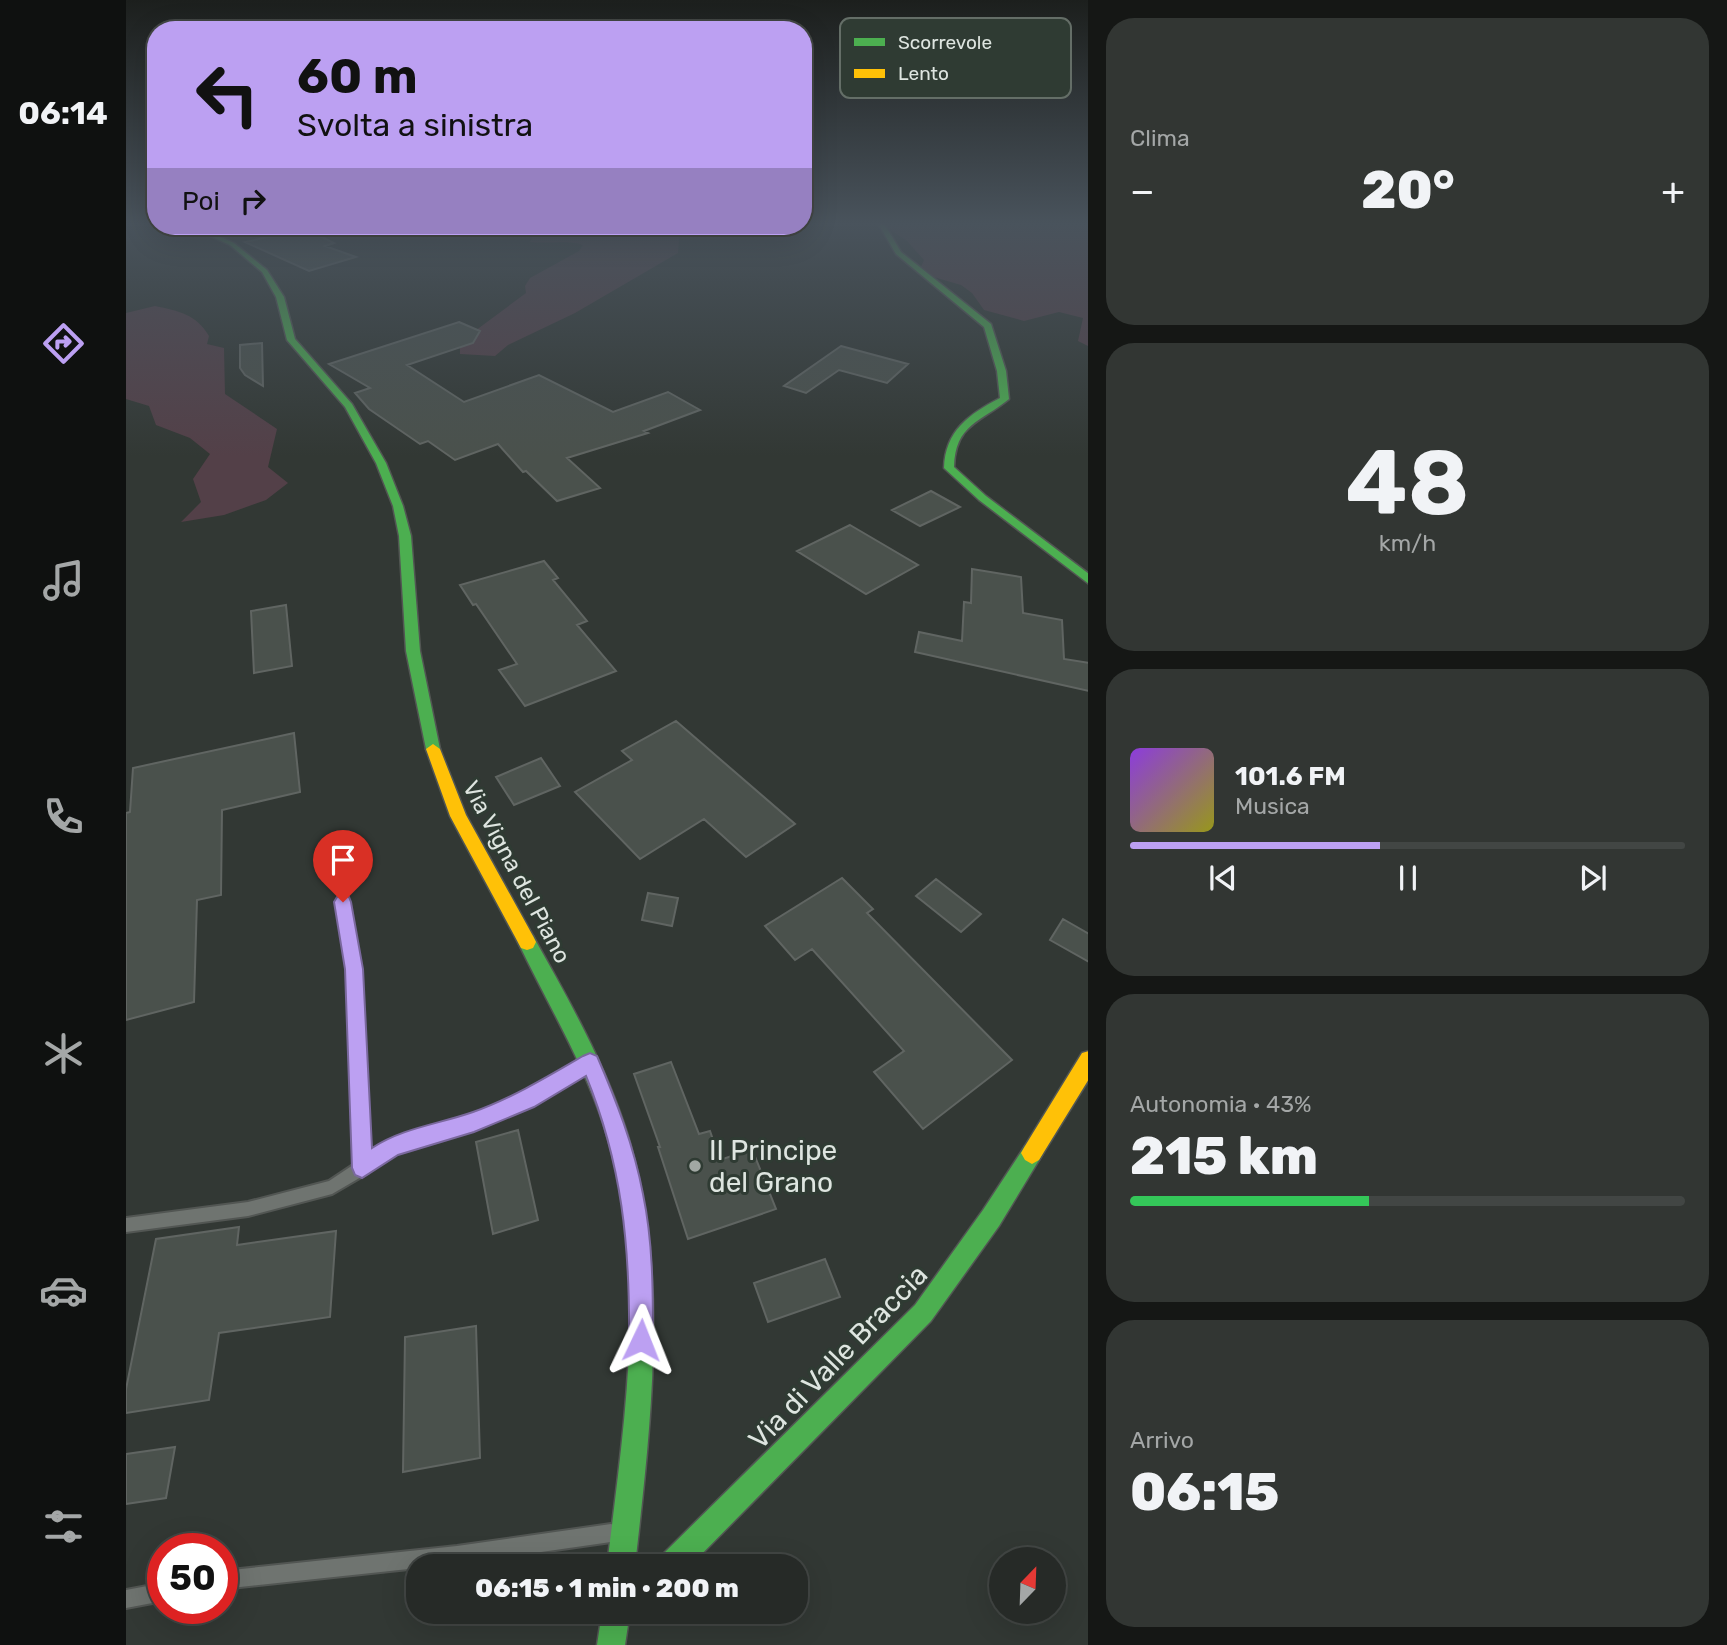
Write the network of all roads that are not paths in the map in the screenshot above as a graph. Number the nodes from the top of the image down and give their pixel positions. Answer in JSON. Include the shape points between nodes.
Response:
{"nodes":[{"id":1,"x":281,"y":302,"type":"edge"},
{"id":2,"x":959,"y":302,"type":"edge"},
{"id":3,"x":1088,"y":581,"type":"edge"},
{"id":4,"x":343,"y":902,"type":"dead end"},
{"id":5,"x":1088,"y":1060,"type":"edge"},
{"id":6,"x":590,"y":1063,"type":"junction"},
{"id":7,"x":362,"y":1168,"type":"junction"},
{"id":8,"x":126,"y":1225,"type":"edge"},
{"id":9,"x":624,"y":1531,"type":"junction"},
{"id":10,"x":622,"y":1554,"type":"edge"},
{"id":11,"x":683,"y":1554,"type":"edge"},
{"id":12,"x":238,"y":1578,"type":"edge"},
{"id":13,"x":147,"y":1595,"type":"edge"},
{"id":14,"x":126,"y":1599,"type":"edge"},
{"id":15,"x":614,"y":1624,"type":"edge"},
{"id":16,"x":611,"y":1645,"type":"edge"}],
"edges":[{"from":1,"to":6,"type":"main road","name":"Via Vigna del Piano","via":[[292,343],[347,403],[391,487],[405,534],[411,636],[437,764],[460,820]]},
{"from":2,"to":3,"type":"main road","via":[[985,323],[1006,380],[1004,399],[968,421],[953,437],[950,470],[983,500],[1063,556]]},
{"from":4,"to":7,"type":"lane","via":[[354,969]]},
{"from":5,"to":11,"type":"main road","name":"Via di Valle Braccia","via":[[985,1227],[923,1313]]},
{"from":6,"to":7,"type":"lane","via":[[527,1100],[474,1122],[393,1146]]},
{"from":6,"to":9,"type":"main road","name":"Via Vigna del Piano","via":[[620,1139],[640,1257],[639,1372]]},
{"from":7,"to":8,"type":"lane","via":[[332,1187],[248,1209]]},
{"from":9,"to":10,"type":"main road","name":"Via Vigna del Piano"},
{"from":9,"to":12,"type":"lane","via":[[457,1555]]},
{"from":13,"to":14,"type":"lane"},
{"from":15,"to":16,"type":"main road"}]}
